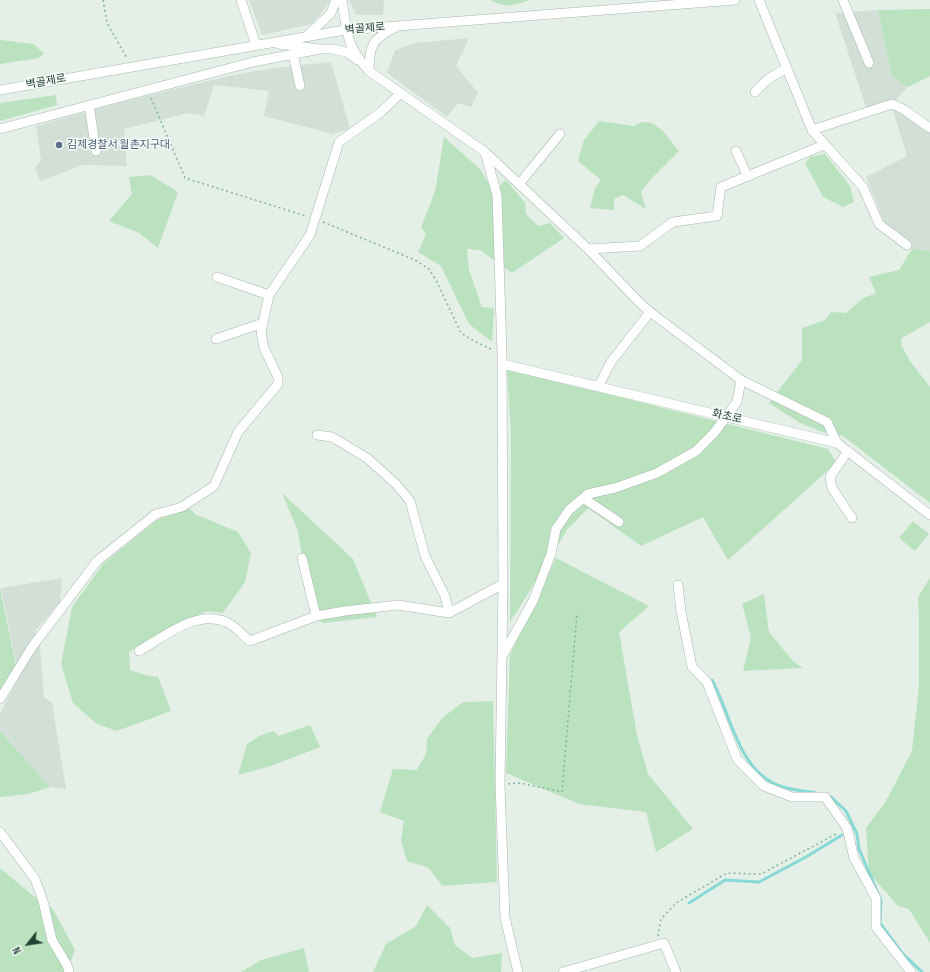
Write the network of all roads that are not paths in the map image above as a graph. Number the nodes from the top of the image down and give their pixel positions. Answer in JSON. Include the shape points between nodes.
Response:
{"nodes":[{"id":1,"x":241,"y":0,"type":"edge"},
{"id":2,"x":336,"y":0,"type":"edge"},
{"id":3,"x":342,"y":0,"type":"edge"},
{"id":4,"x":735,"y":0,"type":"edge"},
{"id":5,"x":759,"y":0,"type":"edge"},
{"id":6,"x":844,"y":0,"type":"edge"},
{"id":7,"x":399,"y":26,"type":"junction"},
{"id":8,"x":345,"y":30,"type":"junction"},
{"id":9,"x":306,"y":36,"type":"junction"},
{"id":10,"x":271,"y":43,"type":"junction"},
{"id":11,"x":256,"y":45,"type":"junction"},
{"id":12,"x":320,"y":49,"type":"junction"},
{"id":13,"x":294,"y":54,"type":"junction"},
{"id":14,"x":360,"y":61,"type":"junction"},
{"id":15,"x":868,"y":63,"type":"dead end"},
{"id":16,"x":787,"y":68,"type":"junction"},
{"id":17,"x":369,"y":71,"type":"junction"},
{"id":18,"x":300,"y":86,"type":"dead end"},
{"id":19,"x":0,"y":90,"type":"edge"},
{"id":20,"x":755,"y":92,"type":"dead end"},
{"id":21,"x":401,"y":93,"type":"junction"},
{"id":22,"x":89,"y":105,"type":"junction"},
{"id":23,"x":930,"y":128,"type":"edge"},
{"id":24,"x":0,"y":129,"type":"edge"},
{"id":25,"x":812,"y":130,"type":"junction"},
{"id":26,"x":560,"y":134,"type":"dead end"},
{"id":27,"x":824,"y":145,"type":"junction"},
{"id":28,"x":96,"y":151,"type":"dead end"},
{"id":29,"x":736,"y":151,"type":"dead end"},
{"id":30,"x":484,"y":152,"type":"junction"},
{"id":31,"x":747,"y":175,"type":"junction"},
{"id":32,"x":518,"y":184,"type":"junction"},
{"id":33,"x":907,"y":244,"type":"dead end"},
{"id":34,"x":588,"y":249,"type":"junction"},
{"id":35,"x":217,"y":277,"type":"dead end"},
{"id":36,"x":268,"y":295,"type":"junction"},
{"id":37,"x":650,"y":312,"type":"junction"},
{"id":38,"x":263,"y":323,"type":"junction"},
{"id":39,"x":216,"y":339,"type":"dead end"},
{"id":40,"x":502,"y":364,"type":"junction"},
{"id":41,"x":741,"y":380,"type":"junction"},
{"id":42,"x":598,"y":387,"type":"junction"},
{"id":43,"x":726,"y":417,"type":"junction"},
{"id":44,"x":317,"y":435,"type":"dead end"},
{"id":45,"x":837,"y":443,"type":"junction"},
{"id":46,"x":848,"y":451,"type":"junction"},
{"id":47,"x":583,"y":498,"type":"junction"},
{"id":48,"x":930,"y":515,"type":"edge"},
{"id":49,"x":852,"y":518,"type":"dead end"},
{"id":50,"x":619,"y":522,"type":"dead end"},
{"id":51,"x":302,"y":558,"type":"dead end"},
{"id":52,"x":503,"y":584,"type":"junction"},
{"id":53,"x":678,"y":585,"type":"dead end"},
{"id":54,"x":449,"y":613,"type":"junction"},
{"id":55,"x":316,"y":616,"type":"junction"},
{"id":56,"x":139,"y":651,"type":"dead end"},
{"id":57,"x":502,"y":657,"type":"junction"},
{"id":58,"x":0,"y":699,"type":"edge"},
{"id":59,"x":0,"y":832,"type":"edge"},
{"id":60,"x":69,"y":972,"type":"edge"},
{"id":61,"x":518,"y":972,"type":"edge"},
{"id":62,"x":563,"y":972,"type":"edge"},
{"id":63,"x":676,"y":972,"type":"edge"},
{"id":64,"x":911,"y":972,"type":"edge"}],
"edges":[{"from":1,"to":11,"type":"street"},
{"from":2,"to":9,"type":"street","via":[[331,13]]},
{"from":3,"to":8,"type":"street"},
{"from":4,"to":7,"type":"street","name":"벽골제로"},
{"from":5,"to":16,"type":"street"},
{"from":6,"to":15,"type":"street"},
{"from":7,"to":8,"type":"street","name":"벽골제로"},
{"from":7,"to":17,"type":"street","via":[[375,40],[369,57]]},
{"from":8,"to":9,"type":"street","name":"벽골제로"},
{"from":8,"to":14,"type":"street"},
{"from":9,"to":10,"type":"street","name":"벽골제로"},
{"from":10,"to":11,"type":"street","name":"벽골제로"},
{"from":10,"to":12,"type":"street"},
{"from":11,"to":19,"type":"street","name":"벽골제로"},
{"from":12,"to":13,"type":"street"},
{"from":12,"to":14,"type":"street","via":[[346,52]]},
{"from":13,"to":18,"type":"street"},
{"from":13,"to":22,"type":"street","via":[[253,62]]},
{"from":14,"to":17,"type":"street"},
{"from":16,"to":20,"type":"street","via":[[768,79]]},
{"from":16,"to":25,"type":"street"},
{"from":17,"to":21,"type":"street"},
{"from":21,"to":30,"type":"street"},
{"from":21,"to":36,"type":"street","via":[[381,112],[339,142],[310,235]]},
{"from":22,"to":24,"type":"street"},
{"from":22,"to":28,"type":"street"},
{"from":23,"to":25,"type":"street","via":[[892,104]]},
{"from":25,"to":27,"type":"street"},
{"from":26,"to":32,"type":"street"},
{"from":27,"to":31,"type":"street"},
{"from":27,"to":33,"type":"street","via":[[862,187],[879,224]]},
{"from":29,"to":31,"type":"street"},
{"from":30,"to":32,"type":"street"},
{"from":30,"to":40,"type":"street","via":[[497,195]]},
{"from":31,"to":34,"type":"street","via":[[721,187],[717,216],[673,222],[640,246]]},
{"from":32,"to":34,"type":"street"},
{"from":34,"to":37,"type":"street"},
{"from":35,"to":36,"type":"street"},
{"from":36,"to":38,"type":"street"},
{"from":37,"to":41,"type":"street"},
{"from":37,"to":42,"type":"street","via":[[611,362]]},
{"from":38,"to":39,"type":"street"},
{"from":38,"to":58,"type":"street","via":[[261,332],[264,348],[278,377],[278,384],[238,432],[214,486],[182,507],[156,514],[97,562],[32,647]]},
{"from":40,"to":42,"type":"street","name":"화초로"},
{"from":40,"to":52,"type":"street"},
{"from":41,"to":43,"type":"street","via":[[737,402]]},
{"from":41,"to":45,"type":"street","via":[[827,422]]},
{"from":42,"to":43,"type":"street","name":"화초로"},
{"from":43,"to":45,"type":"street","name":"화초로"},
{"from":43,"to":47,"type":"street","via":[[696,451],[657,473],[615,488],[588,494]]},
{"from":44,"to":54,"type":"street","via":[[332,437],[367,458],[396,484],[410,501],[425,556],[445,596]]},
{"from":45,"to":46,"type":"street","name":"화초로"},
{"from":46,"to":48,"type":"street","name":"화초로"},
{"from":46,"to":49,"type":"street","via":[[830,477],[832,488]]},
{"from":47,"to":50,"type":"street"},
{"from":47,"to":57,"type":"street","via":[[569,510],[556,529],[551,554],[533,601]]},
{"from":51,"to":55,"type":"street"},
{"from":52,"to":54,"type":"street"},
{"from":52,"to":57,"type":"street"},
{"from":53,"to":64,"type":"street","via":[[692,667],[707,682],[737,759],[764,786],[792,797],[825,797],[847,828],[854,858],[876,898],[876,927]]},
{"from":54,"to":55,"type":"street","via":[[398,605]]},
{"from":55,"to":56,"type":"street","via":[[250,641],[227,622],[206,618],[186,624]]},
{"from":57,"to":61,"type":"street","via":[[500,784],[505,918]]},
{"from":59,"to":60,"type":"street","via":[[35,879],[52,940],[68,965]]},
{"from":62,"to":63,"type":"street","via":[[664,943]]}]}
